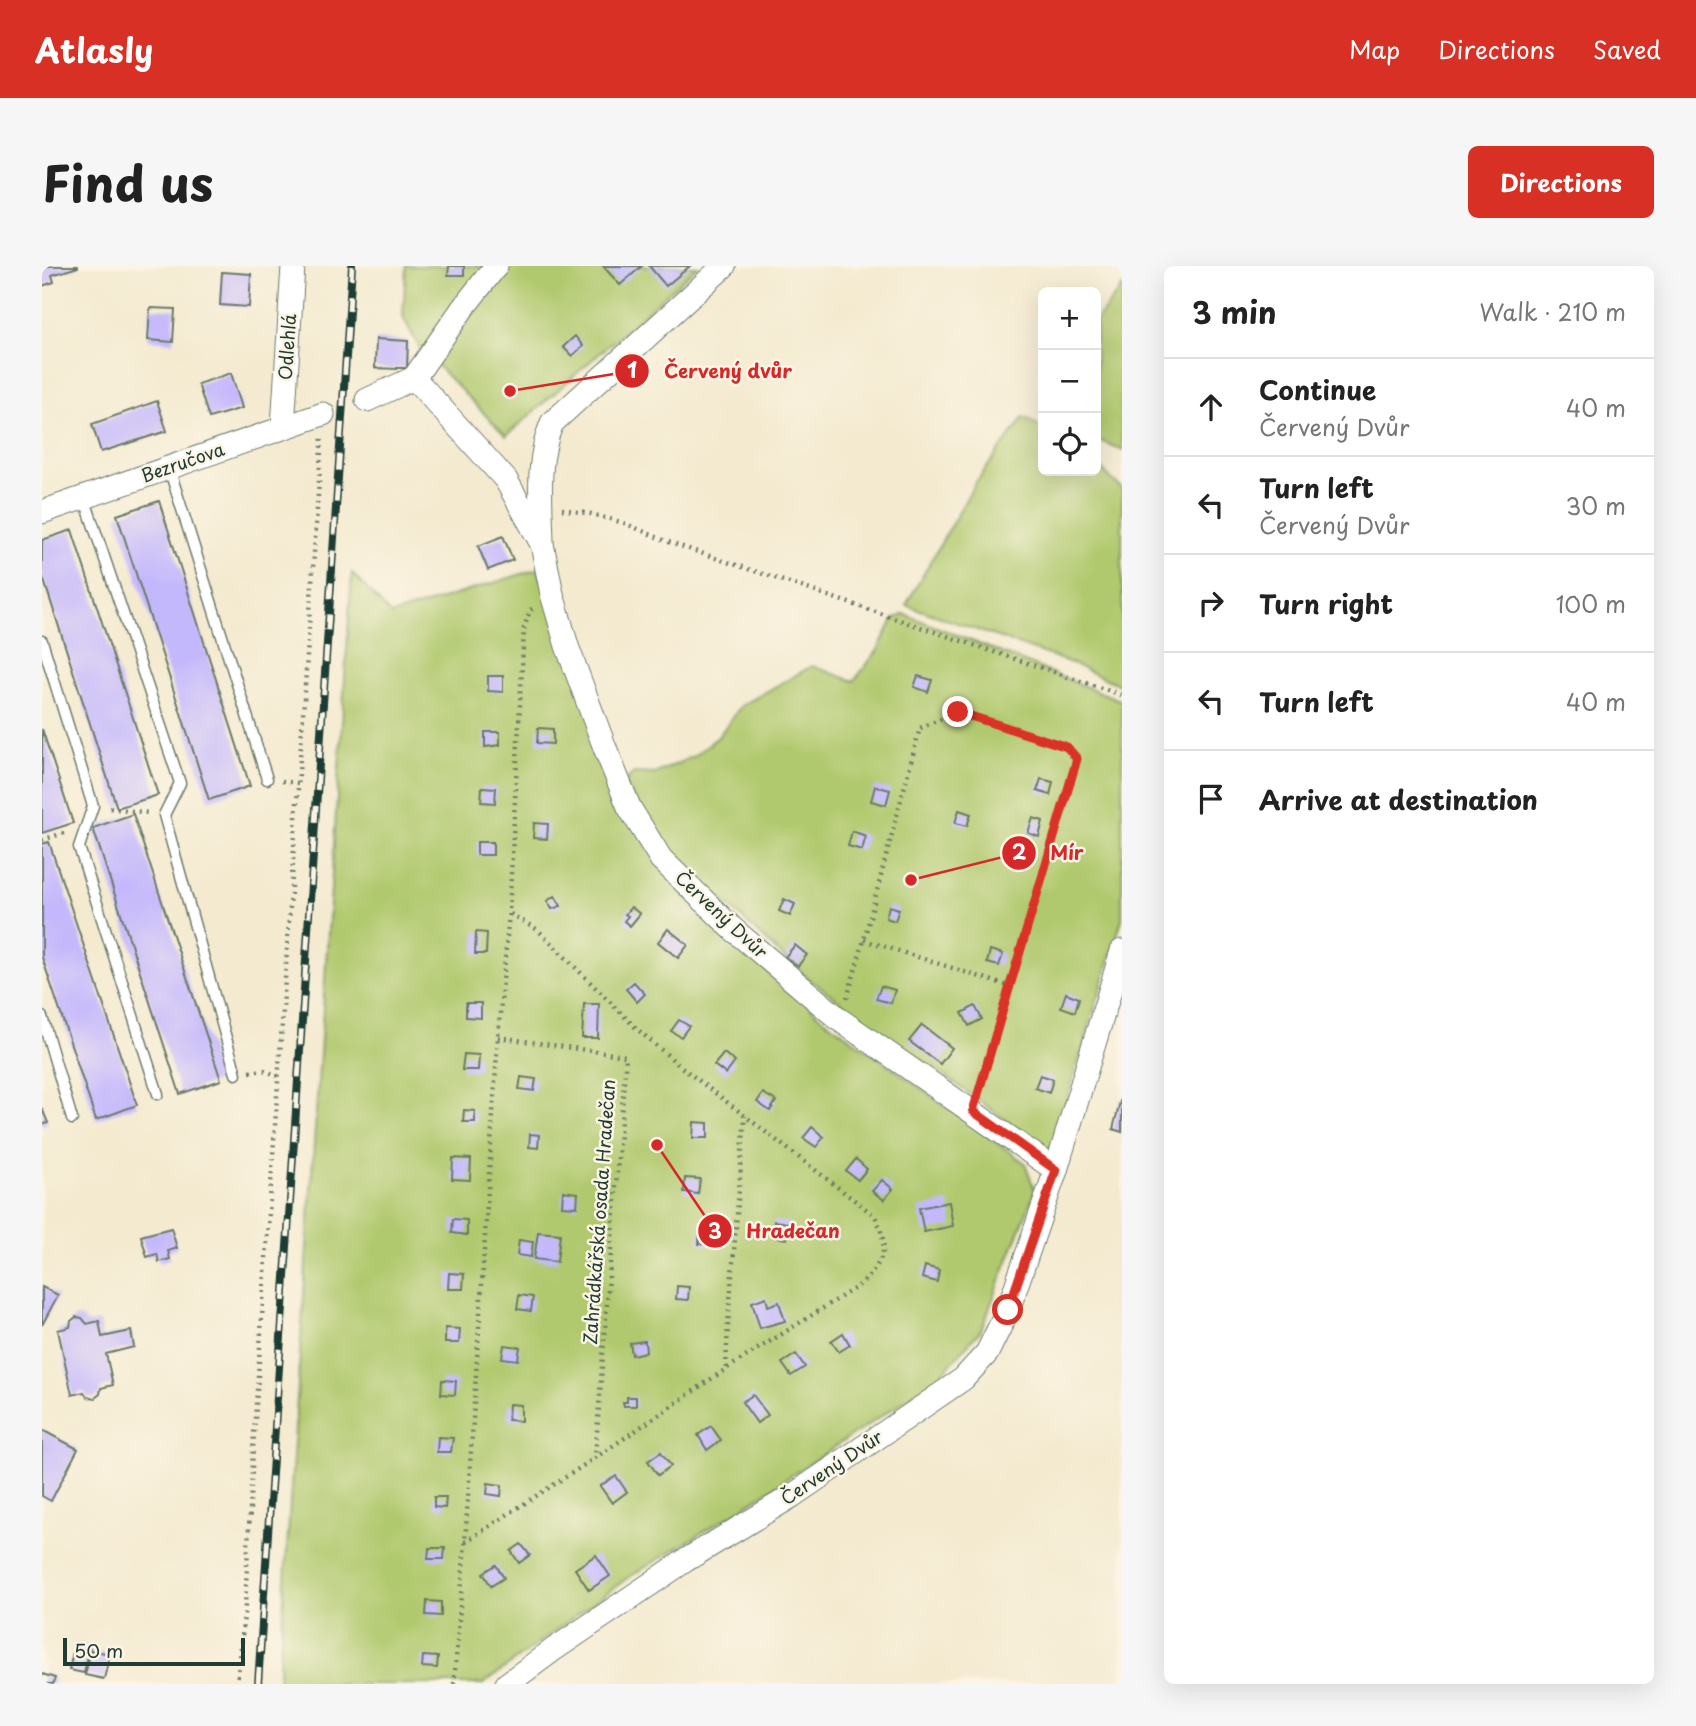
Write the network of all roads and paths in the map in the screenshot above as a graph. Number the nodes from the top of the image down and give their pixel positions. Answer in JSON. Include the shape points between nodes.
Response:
{"nodes":[{"id":1,"x":293,"y":266,"type":"edge"},
{"id":2,"x":496,"y":266,"type":"edge"},
{"id":3,"x":724,"y":266,"type":"edge"},
{"id":4,"x":414,"y":378,"type":"junction"},
{"id":5,"x":367,"y":400,"type":"dead end"},
{"id":6,"x":323,"y":414,"type":"joint"},
{"id":7,"x":283,"y":427,"type":"junction"},
{"id":8,"x":169,"y":468,"type":"junction"},
{"id":9,"x":85,"y":498,"type":"junction"},
{"id":10,"x":541,"y":506,"type":"junction"},
{"id":11,"x":42,"y":512,"type":"edge"},
{"id":12,"x":542,"y":544,"type":"junction"},
{"id":13,"x":552,"y":594,"type":"junction"},
{"id":14,"x":42,"y":641,"type":"edge"},
{"id":15,"x":1122,"y":695,"type":"edge"},
{"id":16,"x":267,"y":779,"type":"dead end"},
{"id":17,"x":509,"y":913,"type":"junction"},
{"id":18,"x":864,"y":940,"type":"junction"},
{"id":19,"x":1122,"y":951,"type":"edge"},
{"id":20,"x":1009,"y":986,"type":"junction"},
{"id":21,"x":42,"y":1017,"type":"edge"},
{"id":22,"x":840,"y":1020,"type":"junction"},
{"id":23,"x":498,"y":1037,"type":"junction"},
{"id":24,"x":236,"y":1074,"type":"joint"},
{"id":25,"x":278,"y":1076,"type":"junction"},
{"id":26,"x":158,"y":1094,"type":"dead end"},
{"id":27,"x":973,"y":1111,"type":"junction"},
{"id":28,"x":745,"y":1116,"type":"junction"},
{"id":29,"x":72,"y":1119,"type":"dead end"},
{"id":30,"x":1056,"y":1170,"type":"junction"},
{"id":31,"x":726,"y":1369,"type":"junction"},
{"id":32,"x":595,"y":1458,"type":"junction"},
{"id":33,"x":465,"y":1542,"type":"junction"},
{"id":34,"x":237,"y":1684,"type":"edge"},
{"id":35,"x":454,"y":1684,"type":"edge"},
{"id":36,"x":507,"y":1684,"type":"edge"}],
"edges":[{"from":1,"to":7,"type":"street","name":"Odlehlá"},
{"from":2,"to":4,"type":"street"},
{"from":3,"to":10,"type":"street","name":"Červený Dvůr","via":[[552,423],[542,460]]},
{"from":4,"to":5,"type":"street"},
{"from":4,"to":12,"type":"street","name":"Červený Dvůr","via":[[506,480]]},
{"from":6,"to":7,"type":"street","name":"Bezručova"},
{"from":6,"to":25,"type":"path"},
{"from":7,"to":8,"type":"street","name":"Bezručova"},
{"from":8,"to":9,"type":"street","name":"Bezručova"},
{"from":8,"to":16,"type":"lane"},
{"from":9,"to":11,"type":"street","name":"Bezručova"},
{"from":9,"to":24,"type":"lane","via":[[180,783],[164,815]]},
{"from":10,"to":12,"type":"street","name":"Červený Dvůr"},
{"from":10,"to":15,"type":"path","via":[[624,523],[671,543]]},
{"from":12,"to":13,"type":"street","name":"Červený Dvůr"},
{"from":13,"to":17,"type":"path","via":[[530,610],[524,629]]},
{"from":13,"to":22,"type":"street","name":"Červený Dvůr","via":[[629,807],[661,859],[734,930]]},
{"from":14,"to":26,"type":"lane","via":[[93,806],[79,847]]},
{"from":17,"to":23,"type":"path"},
{"from":17,"to":28,"type":"path","via":[[538,930],[637,1029]]},
{"from":18,"to":20,"type":"path"},
{"from":18,"to":20,"type":"path","via":[[920,728],[958,712],[1067,747],[1077,759]]},
{"from":18,"to":22,"type":"path"},
{"from":19,"to":30,"type":"street","name":"Červený Dvůr"},
{"from":20,"to":27,"type":"path"},
{"from":21,"to":29,"type":"lane"},
{"from":22,"to":27,"type":"street","name":"Červený Dvůr"},
{"from":23,"to":32,"type":"path","name":"Zahrádkářská osada Hradečan","via":[[626,1056]]},
{"from":23,"to":33,"type":"path"},
{"from":24,"to":25,"type":"path","via":[[264,1070]]},
{"from":25,"to":34,"type":"path"},
{"from":27,"to":30,"type":"street","name":"Červený Dvůr"},
{"from":28,"to":31,"type":"path"},
{"from":28,"to":31,"type":"path","via":[[875,1216],[883,1253],[877,1267],[860,1284]]},
{"from":30,"to":36,"type":"street","name":"Červený Dvůr","via":[[1008,1310],[987,1353],[963,1379],[792,1496],[674,1568]]},
{"from":31,"to":32,"type":"path"},
{"from":32,"to":33,"type":"path"},
{"from":33,"to":35,"type":"path"}]}
